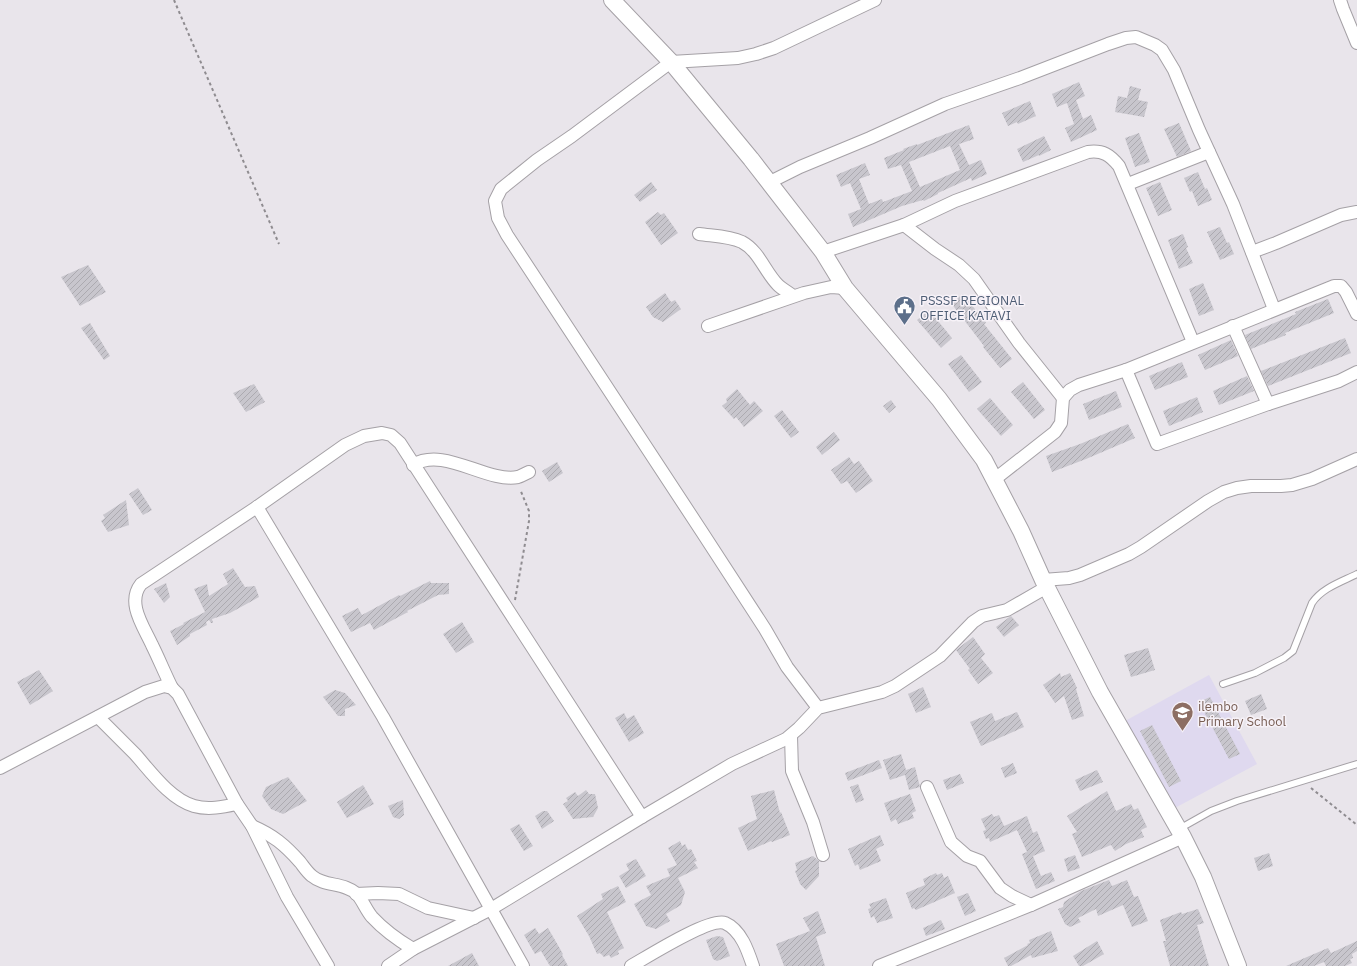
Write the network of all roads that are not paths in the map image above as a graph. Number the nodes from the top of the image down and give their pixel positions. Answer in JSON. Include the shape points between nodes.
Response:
{"nodes":[{"id":1,"x":612,"y":0,"type":"edge"},
{"id":2,"x":875,"y":0,"type":"edge"},
{"id":3,"x":1340,"y":0,"type":"edge"},
{"id":4,"x":1357,"y":43,"type":"edge"},
{"id":5,"x":671,"y":62,"type":"junction"},
{"id":6,"x":1209,"y":152,"type":"junction"},
{"id":7,"x":770,"y":182,"type":"junction"},
{"id":8,"x":1128,"y":184,"type":"junction"},
{"id":9,"x":1357,"y":212,"type":"edge"},
{"id":10,"x":904,"y":225,"type":"junction"},
{"id":11,"x":699,"y":234,"type":"dead end"},
{"id":12,"x":823,"y":252,"type":"junction"},
{"id":13,"x":1252,"y":252,"type":"junction"},
{"id":14,"x":845,"y":288,"type":"junction"},
{"id":15,"x":793,"y":296,"type":"junction"},
{"id":16,"x":1274,"y":309,"type":"junction"},
{"id":17,"x":1357,"y":314,"type":"edge"},
{"id":18,"x":708,"y":326,"type":"dead end"},
{"id":19,"x":1233,"y":326,"type":"junction"},
{"id":20,"x":1193,"y":342,"type":"junction"},
{"id":21,"x":1126,"y":370,"type":"junction"},
{"id":22,"x":1357,"y":372,"type":"edge"},
{"id":23,"x":1063,"y":398,"type":"junction"},
{"id":24,"x":1268,"y":404,"type":"junction"},
{"id":25,"x":1357,"y":459,"type":"edge"},
{"id":26,"x":413,"y":465,"type":"junction"},
{"id":27,"x":529,"y":472,"type":"dead end"},
{"id":28,"x":995,"y":479,"type":"junction"},
{"id":29,"x":257,"y":507,"type":"junction"},
{"id":30,"x":1357,"y":574,"type":"edge"},
{"id":31,"x":1045,"y":583,"type":"junction"},
{"id":32,"x":1223,"y":684,"type":"dead end"},
{"id":33,"x":172,"y":688,"type":"junction"},
{"id":34,"x":818,"y":708,"type":"junction"},
{"id":35,"x":98,"y":717,"type":"junction"},
{"id":36,"x":791,"y":736,"type":"junction"},
{"id":37,"x":1357,"y":764,"type":"edge"},
{"id":38,"x":0,"y":768,"type":"edge"},
{"id":39,"x":927,"y":787,"type":"dead end"},
{"id":40,"x":237,"y":804,"type":"junction"},
{"id":41,"x":642,"y":817,"type":"junction"},
{"id":42,"x":252,"y":826,"type":"junction"},
{"id":43,"x":1181,"y":833,"type":"junction"},
{"id":44,"x":823,"y":855,"type":"dead end"},
{"id":45,"x":356,"y":894,"type":"junction"},
{"id":46,"x":1031,"y":905,"type":"junction"},
{"id":47,"x":491,"y":909,"type":"junction"},
{"id":48,"x":474,"y":918,"type":"junction"},
{"id":49,"x":413,"y":949,"type":"junction"},
{"id":50,"x":328,"y":966,"type":"edge"},
{"id":51,"x":388,"y":966,"type":"edge"},
{"id":52,"x":524,"y":966,"type":"edge"},
{"id":53,"x":631,"y":966,"type":"edge"},
{"id":54,"x":753,"y":966,"type":"edge"},
{"id":55,"x":879,"y":966,"type":"edge"},
{"id":56,"x":1238,"y":966,"type":"edge"}],
"edges":[{"from":1,"to":5,"type":"street"},
{"from":2,"to":5,"type":"street","via":[[756,54],[738,58]]},
{"from":3,"to":4,"type":"street"},
{"from":5,"to":7,"type":"street"},
{"from":5,"to":34,"type":"street","via":[[537,160],[502,189],[495,201],[498,218],[787,667]]},
{"from":6,"to":7,"type":"street","via":[[1167,57],[1155,45],[1136,37],[1108,44],[945,104]]},
{"from":6,"to":8,"type":"street"},
{"from":6,"to":13,"type":"street"},
{"from":7,"to":12,"type":"street"},
{"from":8,"to":10,"type":"street","via":[[1113,159],[1103,152],[1088,152],[955,201]]},
{"from":8,"to":20,"type":"street"},
{"from":9,"to":13,"type":"street","via":[[1341,214]]},
{"from":10,"to":12,"type":"street"},
{"from":10,"to":23,"type":"street","via":[[974,278],[1015,338]]},
{"from":11,"to":15,"type":"street","via":[[743,243],[759,258],[778,286]]},
{"from":12,"to":14,"type":"street"},
{"from":13,"to":16,"type":"street"},
{"from":14,"to":15,"type":"street","via":[[819,288]]},
{"from":14,"to":28,"type":"street","via":[[939,399]]},
{"from":15,"to":18,"type":"street"},
{"from":16,"to":17,"type":"street","via":[[1334,286],[1341,286]]},
{"from":16,"to":19,"type":"street"},
{"from":19,"to":20,"type":"street"},
{"from":19,"to":24,"type":"street"},
{"from":20,"to":21,"type":"street"},
{"from":21,"to":23,"type":"street","via":[[1079,385]]},
{"from":21,"to":24,"type":"street","via":[[1157,444]]},
{"from":22,"to":24,"type":"street","via":[[1339,381]]},
{"from":23,"to":28,"type":"street","via":[[1061,423],[1055,432]]},
{"from":25,"to":31,"type":"street","via":[[1292,485],[1251,486],[1224,492],[1129,554],[1080,576]]},
{"from":26,"to":27,"type":"street","via":[[429,459],[447,461],[502,476],[515,477]]},
{"from":26,"to":29,"type":"street","via":[[395,438],[374,433],[345,445]]},
{"from":26,"to":41,"type":"street"},
{"from":28,"to":31,"type":"street"},
{"from":29,"to":33,"type":"street","via":[[137,589],[136,607],[139,620]]},
{"from":29,"to":47,"type":"street","via":[[383,717]]},
{"from":30,"to":32,"type":"lane","via":[[1323,590],[1316,597],[1293,651],[1255,673]]},
{"from":31,"to":34,"type":"street","via":[[1007,610],[982,616],[973,622],[940,656],[895,686],[882,692]]},
{"from":31,"to":43,"type":"street","via":[[1100,692]]},
{"from":33,"to":35,"type":"street","via":[[164,686],[145,692]]},
{"from":33,"to":40,"type":"street","via":[[178,694]]},
{"from":34,"to":36,"type":"street"},
{"from":35,"to":38,"type":"street"},
{"from":35,"to":40,"type":"street","via":[[179,800],[206,808]]},
{"from":36,"to":41,"type":"street","via":[[732,764]]},
{"from":36,"to":44,"type":"street","via":[[792,771],[813,822]]},
{"from":37,"to":43,"type":"lane","via":[[1211,811]]},
{"from":39,"to":46,"type":"street","via":[[951,842],[967,856],[980,861],[1000,888]]},
{"from":40,"to":42,"type":"street"},
{"from":41,"to":47,"type":"street"},
{"from":42,"to":45,"type":"street","via":[[268,833],[318,880],[342,886]]},
{"from":42,"to":50,"type":"street","via":[[287,897]]},
{"from":43,"to":46,"type":"street"},
{"from":43,"to":56,"type":"street","via":[[1203,877]]},
{"from":45,"to":48,"type":"street","via":[[399,894],[428,908]]},
{"from":45,"to":49,"type":"street","via":[[379,924]]},
{"from":46,"to":55,"type":"street"},
{"from":47,"to":48,"type":"street"},
{"from":47,"to":52,"type":"street"},
{"from":48,"to":49,"type":"street"},
{"from":49,"to":51,"type":"street"},
{"from":53,"to":54,"type":"street","via":[[700,928],[723,922],[732,927],[738,935]]}]}
